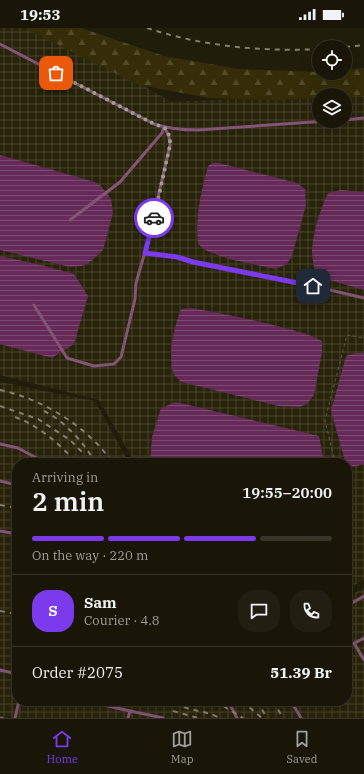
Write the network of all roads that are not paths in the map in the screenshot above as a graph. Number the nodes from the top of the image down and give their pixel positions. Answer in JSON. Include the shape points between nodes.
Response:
{"nodes":[{"id":1,"x":0,"y":44,"type":"edge"},
{"id":2,"x":364,"y":118,"type":"edge"},
{"id":3,"x":352,"y":119,"type":"edge"},
{"id":4,"x":312,"y":122,"type":"edge"},
{"id":5,"x":165,"y":128,"type":"junction"},
{"id":6,"x":70,"y":220,"type":"dead end"},
{"id":7,"x":145,"y":253,"type":"junction"},
{"id":8,"x":364,"y":298,"type":"edge"},
{"id":9,"x":34,"y":305,"type":"dead end"},
{"id":10,"x":0,"y":444,"type":"edge"},
{"id":11,"x":37,"y":458,"type":"edge"},
{"id":12,"x":0,"y":481,"type":"edge"},
{"id":13,"x":12,"y":484,"type":"edge"},
{"id":14,"x":0,"y":531,"type":"edge"},
{"id":15,"x":12,"y":533,"type":"edge"},
{"id":16,"x":364,"y":596,"type":"edge"},
{"id":17,"x":352,"y":603,"type":"edge"},
{"id":18,"x":364,"y":638,"type":"edge"},
{"id":19,"x":354,"y":643,"type":"joint"},
{"id":20,"x":364,"y":660,"type":"edge"},
{"id":21,"x":0,"y":670,"type":"edge"},
{"id":22,"x":12,"y":673,"type":"edge"},
{"id":23,"x":18,"y":706,"type":"edge"},
{"id":24,"x":109,"y":706,"type":"edge"},
{"id":25,"x":231,"y":706,"type":"edge"},
{"id":26,"x":294,"y":706,"type":"edge"},
{"id":27,"x":130,"y":711,"type":"junction"},
{"id":28,"x":15,"y":718,"type":"edge"},
{"id":29,"x":128,"y":718,"type":"edge"},
{"id":30,"x":163,"y":718,"type":"edge"},
{"id":31,"x":237,"y":718,"type":"edge"},
{"id":32,"x":301,"y":718,"type":"edge"}],
"edges":[{"from":1,"to":5,"type":"lane"},
{"from":2,"to":3,"type":"lane"},
{"from":4,"to":5,"type":"lane","via":[[198,130]]},
{"from":5,"to":6,"type":"lane","via":[[120,182]]},
{"from":5,"to":7,"type":"lane","via":[[170,137],[170,145]]},
{"from":7,"to":8,"type":"lane","via":[[177,257]]},
{"from":7,"to":9,"type":"lane","via":[[136,283],[135,299],[121,357],[114,364],[94,366],[67,358]]},
{"from":10,"to":11,"type":"lane","via":[[18,448]]},
{"from":12,"to":13,"type":"lane"},
{"from":14,"to":15,"type":"lane"},
{"from":16,"to":17,"type":"lane"},
{"from":18,"to":19,"type":"lane"},
{"from":19,"to":20,"type":"lane"},
{"from":21,"to":22,"type":"lane"},
{"from":23,"to":28,"type":"lane"},
{"from":24,"to":27,"type":"lane"},
{"from":25,"to":31,"type":"lane"},
{"from":26,"to":32,"type":"lane"},
{"from":27,"to":29,"type":"lane"},
{"from":27,"to":30,"type":"lane"}]}
